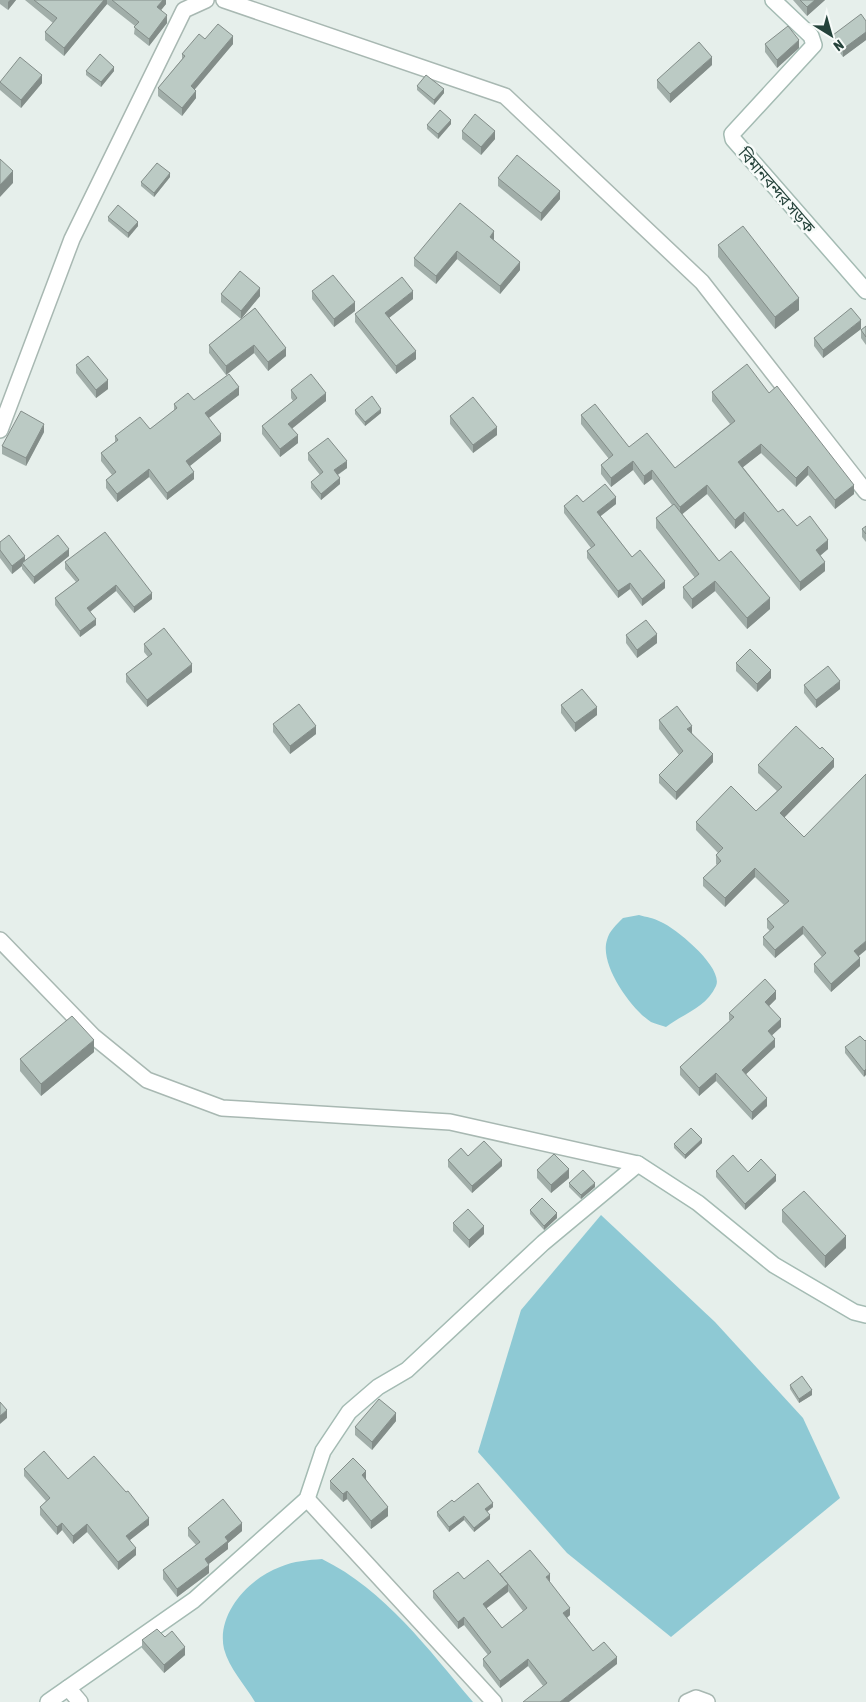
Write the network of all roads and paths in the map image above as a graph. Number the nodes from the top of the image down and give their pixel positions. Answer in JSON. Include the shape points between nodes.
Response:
{"nodes":[{"id":1,"x":206,"y":0,"type":"edge"},
{"id":2,"x":224,"y":0,"type":"edge"},
{"id":3,"x":774,"y":0,"type":"edge"},
{"id":4,"x":866,"y":291,"type":"edge"},
{"id":5,"x":0,"y":430,"type":"edge"},
{"id":6,"x":866,"y":492,"type":"edge"},
{"id":7,"x":0,"y":940,"type":"edge"},
{"id":8,"x":638,"y":1164,"type":"junction"},
{"id":9,"x":866,"y":1315,"type":"edge"},
{"id":10,"x":307,"y":1499,"type":"junction"},
{"id":11,"x":68,"y":1688,"type":"junction"},
{"id":12,"x":48,"y":1702,"type":"edge"},
{"id":13,"x":80,"y":1702,"type":"edge"},
{"id":14,"x":494,"y":1702,"type":"edge"},
{"id":15,"x":687,"y":1702,"type":"edge"},
{"id":16,"x":707,"y":1702,"type":"edge"}],
"edges":[{"from":1,"to":5,"type":"street","via":[[184,10],[72,239]]},
{"from":2,"to":6,"type":"street","via":[[506,96],[702,282]]},
{"from":3,"to":4,"type":"street","name":"বিমানবন্দর সড়ক","via":[[811,36],[814,45],[732,134],[733,140]]},
{"from":7,"to":8,"type":"street","via":[[93,1036],[147,1080],[222,1108],[450,1122]]},
{"from":8,"to":9,"type":"street","via":[[698,1203],[774,1265],[854,1312]]},
{"from":8,"to":10,"type":"street","via":[[543,1243],[407,1370],[378,1387],[349,1412],[323,1451]]},
{"from":10,"to":11,"type":"street","via":[[194,1600]]},
{"from":10,"to":14,"type":"street"},
{"from":11,"to":12,"type":"street"},
{"from":11,"to":13,"type":"street"},
{"from":15,"to":16,"type":"street","via":[[696,1698]]}]}
